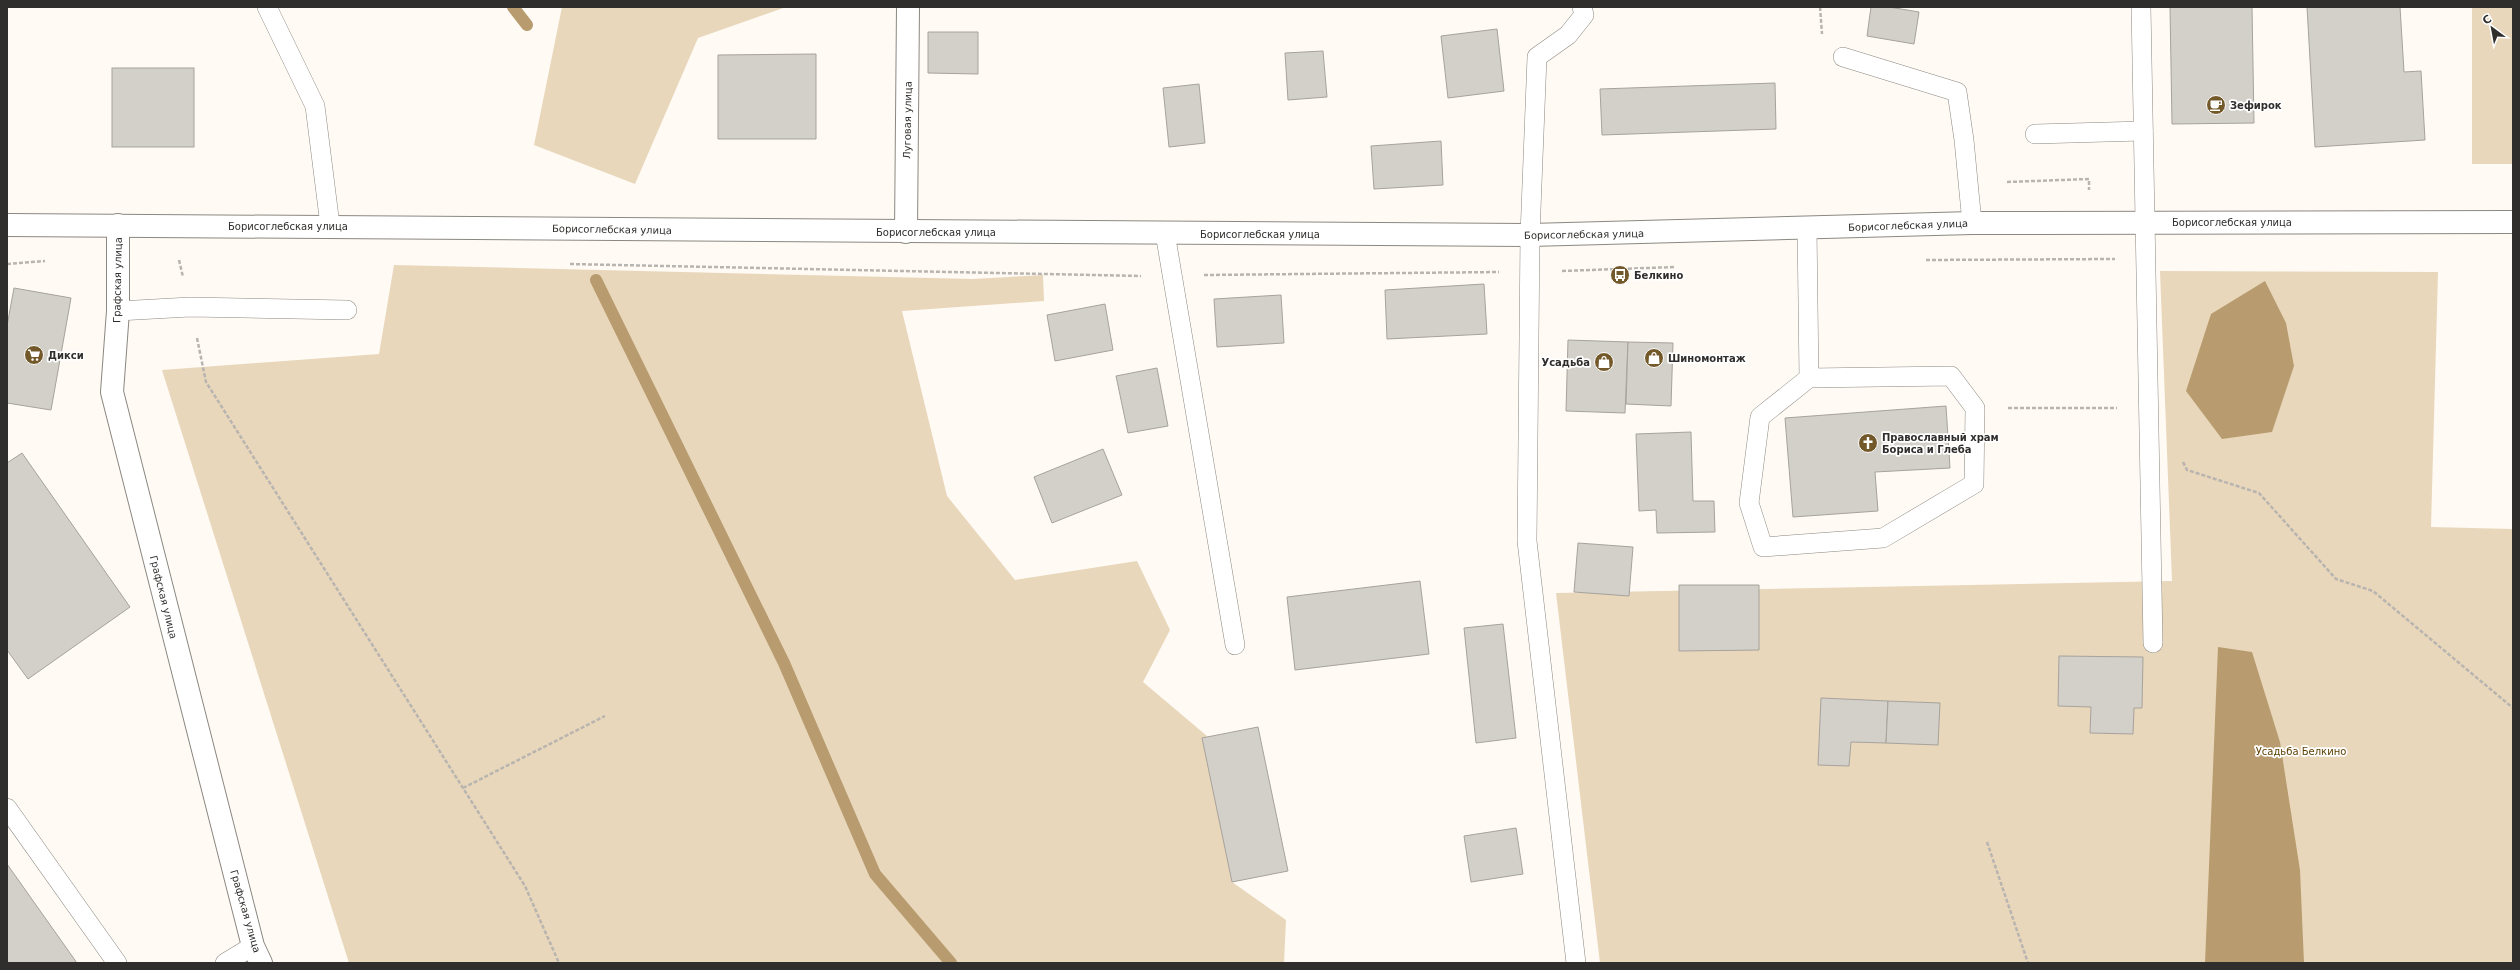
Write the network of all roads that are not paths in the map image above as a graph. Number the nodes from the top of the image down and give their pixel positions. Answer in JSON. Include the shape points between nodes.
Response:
{"nodes":[{"id":1,"x":267,"y":7,"type":"edge"},
{"id":2,"x":908,"y":7,"type":"edge"},
{"id":3,"x":1582,"y":7,"type":"edge"},
{"id":4,"x":2141,"y":7,"type":"edge"},
{"id":5,"x":1843,"y":57,"type":"dead end"},
{"id":6,"x":2143,"y":131,"type":"junction"},
{"id":7,"x":2035,"y":134,"type":"dead end"},
{"id":8,"x":2513,"y":222,"type":"edge"},
{"id":9,"x":1972,"y":223,"type":"junction"},
{"id":10,"x":2145,"y":223,"type":"junction"},
{"id":11,"x":7,"y":225,"type":"edge"},
{"id":12,"x":118,"y":225,"type":"junction"},
{"id":13,"x":330,"y":225,"type":"junction"},
{"id":14,"x":1806,"y":228,"type":"junction"},
{"id":15,"x":906,"y":232,"type":"junction"},
{"id":16,"x":1165,"y":234,"type":"junction"},
{"id":17,"x":1530,"y":235,"type":"junction"},
{"id":18,"x":347,"y":310,"type":"dead end"},
{"id":19,"x":118,"y":311,"type":"junction"},
{"id":20,"x":1809,"y":378,"type":"junction"},
{"id":21,"x":2153,"y":643,"type":"dead end"},
{"id":22,"x":1235,"y":645,"type":"dead end"},
{"id":23,"x":7,"y":808,"type":"edge"},
{"id":24,"x":257,"y":954,"type":"edge"},
{"id":25,"x":117,"y":963,"type":"edge"},
{"id":26,"x":225,"y":963,"type":"edge"},
{"id":27,"x":1576,"y":963,"type":"edge"}],
"edges":[{"from":1,"to":13,"type":"lane","via":[[314,106]]},
{"from":2,"to":15,"type":"street","name":"Луговая улица"},
{"from":3,"to":17,"type":"lane","via":[[1584,15],[1568,35],[1537,57]]},
{"from":4,"to":6,"type":"lane"},
{"from":5,"to":9,"type":"lane","via":[[1957,92]]},
{"from":6,"to":7,"type":"lane"},
{"from":6,"to":10,"type":"lane"},
{"from":8,"to":10,"type":"street","name":"Борисоглебская улица"},
{"from":9,"to":10,"type":"street","name":"Борисоглебская улица"},
{"from":9,"to":14,"type":"street","name":"Борисоглебская улица"},
{"from":10,"to":21,"type":"lane"},
{"from":11,"to":12,"type":"street","name":"Борисоглебская улица"},
{"from":12,"to":13,"type":"street","name":"Борисоглебская улица"},
{"from":12,"to":19,"type":"street","name":"Графская улица"},
{"from":13,"to":15,"type":"street","name":"Борисоглебская улица"},
{"from":14,"to":17,"type":"street","name":"Борисоглебская улица"},
{"from":14,"to":20,"type":"lane"},
{"from":15,"to":16,"type":"street","name":"Борисоглебская улица"},
{"from":16,"to":17,"type":"street","name":"Борисоглебская улица"},
{"from":16,"to":22,"type":"lane"},
{"from":17,"to":27,"type":"lane","via":[[1527,541]]},
{"from":18,"to":19,"type":"lane","via":[[190,307]]},
{"from":19,"to":24,"type":"street","name":"Графская улица","via":[[112,392]]},
{"from":20,"to":20,"type":"lane","via":[[1760,417],[1749,503],[1763,547],[1883,538],[1974,484],[1975,408],[1951,376]]},
{"from":23,"to":25,"type":"lane"},
{"from":24,"to":26,"type":"lane"}]}
